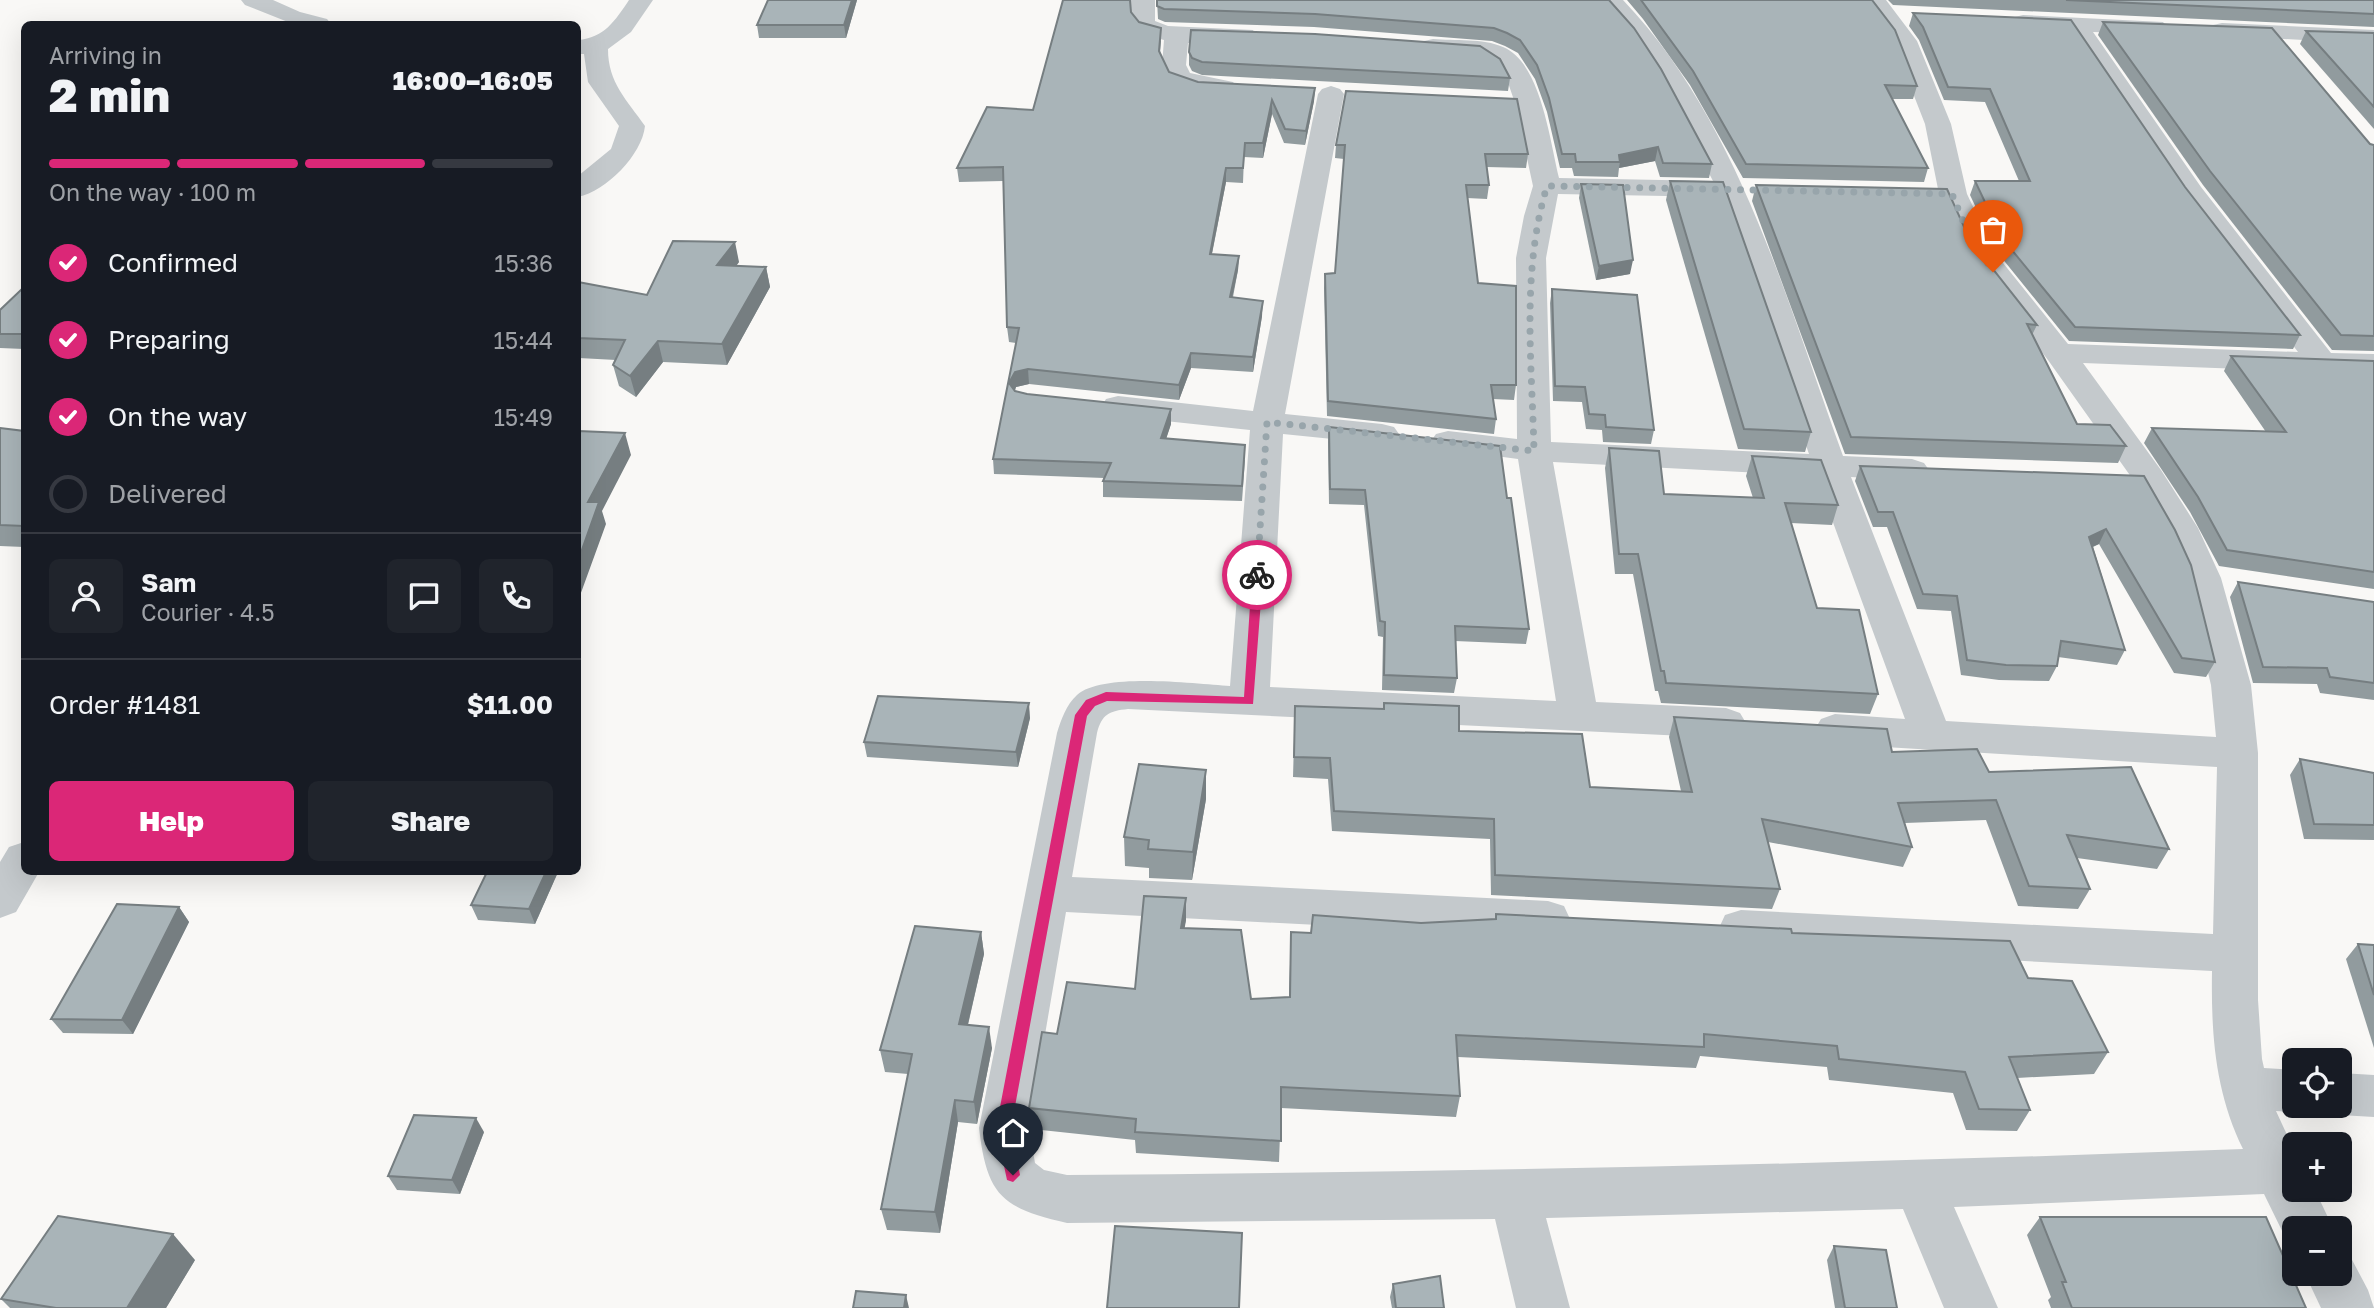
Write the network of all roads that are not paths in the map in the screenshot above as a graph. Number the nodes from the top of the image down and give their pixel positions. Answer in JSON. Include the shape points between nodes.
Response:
{"nodes":[{"id":1,"x":253,"y":0,"type":"edge"},
{"id":2,"x":641,"y":0,"type":"edge"},
{"id":3,"x":1143,"y":0,"type":"edge"},
{"id":4,"x":1610,"y":0,"type":"edge"},
{"id":5,"x":2055,"y":0,"type":"edge"},
{"id":6,"x":1880,"y":8,"type":"edge"},
{"id":7,"x":2219,"y":10,"type":"edge"},
{"id":8,"x":1912,"y":16,"type":"edge"},
{"id":9,"x":307,"y":21,"type":"edge"},
{"id":10,"x":2003,"y":21,"type":"edge"},
{"id":11,"x":2072,"y":24,"type":"junction"},
{"id":12,"x":2234,"y":30,"type":"junction"},
{"id":13,"x":2274,"y":32,"type":"junction"},
{"id":14,"x":1177,"y":34,"type":"junction"},
{"id":15,"x":1269,"y":36,"type":"edge"},
{"id":16,"x":2374,"y":37,"type":"edge"},
{"id":17,"x":1404,"y":44,"type":"edge"},
{"id":18,"x":587,"y":48,"type":"edge"},
{"id":19,"x":2299,"y":61,"type":"edge"},
{"id":20,"x":1251,"y":88,"type":"edge"},
{"id":21,"x":1331,"y":94,"type":"dead end"},
{"id":22,"x":1547,"y":186,"type":"junction"},
{"id":23,"x":581,"y":187,"type":"edge"},
{"id":24,"x":1745,"y":190,"type":"junction"},
{"id":25,"x":2059,"y":354,"type":"junction"},
{"id":26,"x":2322,"y":362,"type":"junction"},
{"id":27,"x":2374,"y":364,"type":"edge"},
{"id":28,"x":1095,"y":404,"type":"edge"},
{"id":29,"x":1267,"y":422,"type":"junction"},
{"id":30,"x":1534,"y":451,"type":"junction"},
{"id":31,"x":1830,"y":467,"type":"junction"},
{"id":32,"x":1941,"y":471,"type":"edge"},
{"id":33,"x":2107,"y":476,"type":"edge"},
{"id":34,"x":2149,"y":478,"type":"junction"},
{"id":35,"x":1249,"y":701,"type":"junction"},
{"id":36,"x":1578,"y":716,"type":"junction"},
{"id":37,"x":1931,"y":734,"type":"junction"},
{"id":38,"x":2238,"y":752,"type":"junction"},
{"id":39,"x":16,"y":860,"type":"edge"},
{"id":40,"x":1047,"y":893,"type":"junction"},
{"id":41,"x":0,"y":900,"type":"edge"},
{"id":42,"x":1586,"y":920,"type":"edge"},
{"id":43,"x":1697,"y":926,"type":"edge"},
{"id":44,"x":2236,"y":954,"type":"junction"},
{"id":45,"x":2244,"y":1088,"type":"junction"},
{"id":46,"x":2282,"y":1090,"type":"edge"},
{"id":47,"x":2352,"y":1095,"type":"edge"},
{"id":48,"x":2374,"y":1096,"type":"edge"},
{"id":49,"x":2277,"y":1171,"type":"junction"},
{"id":50,"x":1919,"y":1185,"type":"junction"},
{"id":51,"x":1515,"y":1195,"type":"junction"},
{"id":52,"x":2301,"y":1216,"type":"edge"},
{"id":53,"x":2337,"y":1286,"type":"edge"},
{"id":54,"x":1543,"y":1308,"type":"edge"},
{"id":55,"x":1971,"y":1308,"type":"edge"},
{"id":56,"x":2348,"y":1308,"type":"edge"}],
"edges":[{"from":1,"to":9,"type":"street"},
{"from":2,"to":18,"type":"street","via":[[622,28]]},
{"from":3,"to":14,"type":"street","via":[[1143,24]]},
{"from":4,"to":24,"type":"street","via":[[1643,36]]},
{"from":5,"to":11,"type":"street"},
{"from":6,"to":8,"type":"street"},
{"from":6,"to":25,"type":"street","via":[[1905,41],[1938,124],[1939,194],[1980,255]]},
{"from":7,"to":12,"type":"street"},
{"from":10,"to":11,"type":"street"},
{"from":11,"to":12,"type":"street"},
{"from":11,"to":26,"type":"street","via":[[2191,193]]},
{"from":12,"to":13,"type":"street"},
{"from":13,"to":16,"type":"street"},
{"from":13,"to":19,"type":"street"},
{"from":14,"to":15,"type":"street"},
{"from":14,"to":20,"type":"street","via":[[1174,65],[1179,78],[1198,85]]},
{"from":17,"to":22,"type":"street","via":[[1495,52],[1506,58],[1517,72],[1515,102]]},
{"from":18,"to":23,"type":"street","via":[[599,81],[632,126],[632,136],[624,153]]},
{"from":21,"to":29,"type":"street"},
{"from":22,"to":24,"type":"street"},
{"from":22,"to":30,"type":"street","via":[[1531,258]]},
{"from":24,"to":31,"type":"street"},
{"from":25,"to":26,"type":"street"},
{"from":25,"to":34,"type":"street"},
{"from":26,"to":27,"type":"street"},
{"from":28,"to":29,"type":"street"},
{"from":29,"to":30,"type":"street"},
{"from":29,"to":35,"type":"street"},
{"from":30,"to":31,"type":"street"},
{"from":30,"to":36,"type":"street"},
{"from":31,"to":32,"type":"street"},
{"from":31,"to":37,"type":"street"},
{"from":33,"to":34,"type":"street"},
{"from":34,"to":38,"type":"street","via":[[2180,528],[2223,581]]},
{"from":35,"to":36,"type":"street"},
{"from":35,"to":40,"type":"street","via":[[1128,695],[1106,696],[1091,703],[1081,715]]},
{"from":36,"to":37,"type":"street"},
{"from":37,"to":38,"type":"street"},
{"from":38,"to":44,"type":"street"},
{"from":39,"to":41,"type":"street"},
{"from":40,"to":42,"type":"street"},
{"from":40,"to":51,"type":"street","via":[[1003,1128],[1013,1175],[1033,1192],[1067,1199]]},
{"from":43,"to":44,"type":"street"},
{"from":44,"to":45,"type":"street","via":[[2237,1048]]},
{"from":45,"to":46,"type":"street"},
{"from":45,"to":49,"type":"street"},
{"from":47,"to":48,"type":"street"},
{"from":49,"to":50,"type":"street"},
{"from":49,"to":52,"type":"street"},
{"from":50,"to":51,"type":"street"},
{"from":50,"to":55,"type":"street"},
{"from":51,"to":54,"type":"street"},
{"from":53,"to":56,"type":"street"}]}
